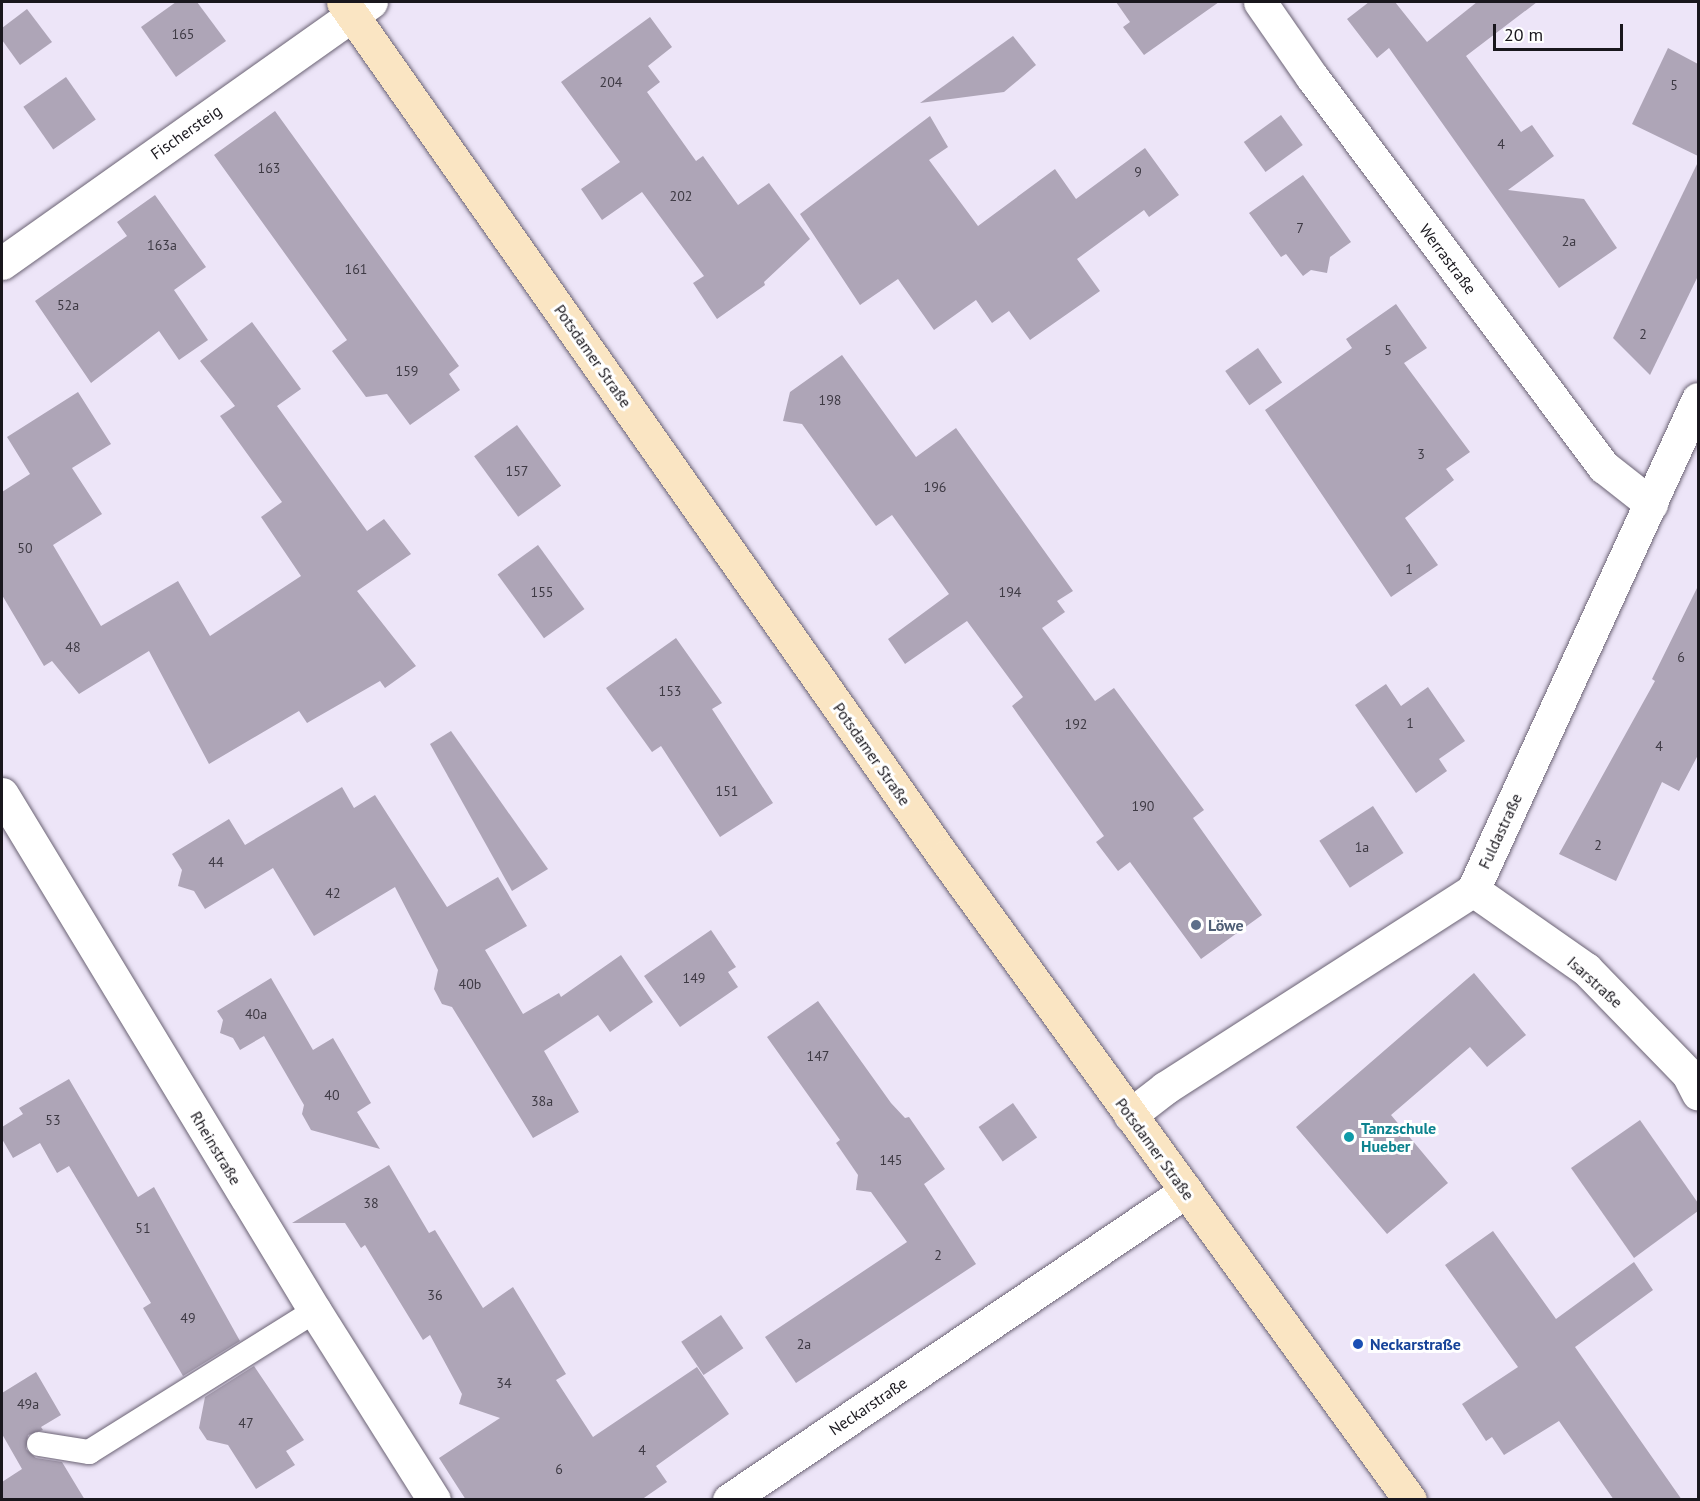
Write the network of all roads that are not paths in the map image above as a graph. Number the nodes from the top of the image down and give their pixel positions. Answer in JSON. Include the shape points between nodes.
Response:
{"nodes":[{"id":1,"x":1260,"y":2,"type":"edge"},
{"id":2,"x":356,"y":6,"type":"edge"},
{"id":3,"x":2,"y":263,"type":"edge"},
{"id":4,"x":1698,"y":399,"type":"edge"},
{"id":5,"x":1651,"y":504,"type":"junction"},
{"id":6,"x":2,"y":794,"type":"edge"},
{"id":7,"x":1473,"y":890,"type":"junction"},
{"id":8,"x":1698,"y":1094,"type":"edge"},
{"id":9,"x":1130,"y":1115,"type":"junction"},
{"id":10,"x":1185,"y":1191,"type":"junction"},
{"id":11,"x":315,"y":1311,"type":"junction"},
{"id":12,"x":39,"y":1444,"type":"dead end"},
{"id":13,"x":435,"y":1500,"type":"edge"},
{"id":14,"x":729,"y":1500,"type":"edge"},
{"id":15,"x":1410,"y":1500,"type":"edge"}],
"edges":[{"from":1,"to":5,"type":"street","name":"Werrastraße","via":[[1604,467]]},
{"from":2,"to":3,"type":"street","name":"Fischersteig"},
{"from":2,"to":9,"type":"main road","name":"Potsdamer Straße","via":[[944,857]]},
{"from":4,"to":5,"type":"street","name":"Fuldastraße"},
{"from":5,"to":7,"type":"street","name":"Fuldastraße"},
{"from":6,"to":11,"type":"street","name":"Rheinstraße"},
{"from":7,"to":8,"type":"street","name":"Isarstraße","via":[[1586,969],[1689,1074]]},
{"from":7,"to":9,"type":"street","name":"Fuldastraße","via":[[1178,1079]]},
{"from":9,"to":10,"type":"main road","name":"Potsdamer Straße"},
{"from":10,"to":14,"type":"street","name":"Neckarstraße"},
{"from":10,"to":15,"type":"main road","name":"Potsdamer Straße"},
{"from":11,"to":12,"type":"lane","via":[[89,1452]]},
{"from":11,"to":13,"type":"street","name":"Rheinstraße"}]}
